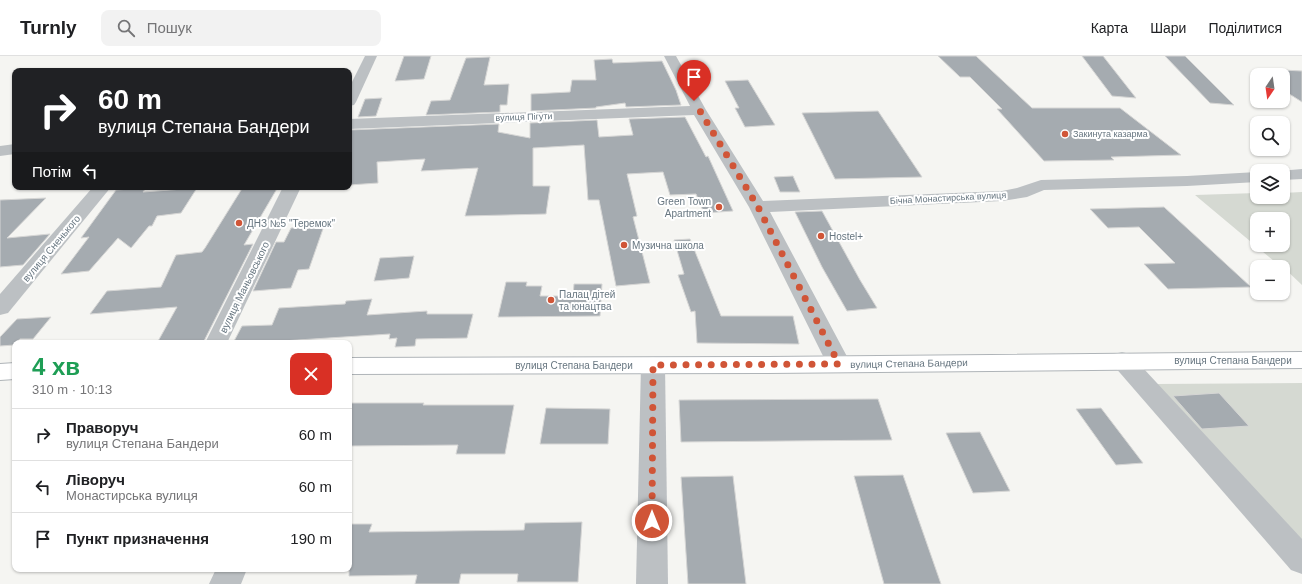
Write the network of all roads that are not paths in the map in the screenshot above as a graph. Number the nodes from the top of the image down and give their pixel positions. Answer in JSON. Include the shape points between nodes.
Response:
{"nodes":[{"id":1,"x":371,"y":56,"type":"edge"},
{"id":2,"x":670,"y":56,"type":"edge"},
{"id":3,"x":352,"y":96,"type":"edge"},
{"id":4,"x":699,"y":110,"type":"junction"},
{"id":5,"x":352,"y":124,"type":"edge"},
{"id":6,"x":12,"y":149,"type":"edge"},
{"id":7,"x":0,"y":151,"type":"edge"},
{"id":8,"x":1302,"y":174,"type":"edge"},
{"id":9,"x":1290,"y":175,"type":"edge"},
{"id":10,"x":1250,"y":177,"type":"edge"},
{"id":11,"x":99,"y":190,"type":"edge"},
{"id":12,"x":291,"y":190,"type":"edge"},
{"id":13,"x":758,"y":207,"type":"junction"},
{"id":14,"x":0,"y":308,"type":"edge"},
{"id":15,"x":217,"y":340,"type":"edge"},
{"id":16,"x":1122,"y":360,"type":"junction"},
{"id":17,"x":1302,"y":360,"type":"edge"},
{"id":18,"x":839,"y":364,"type":"junction"},
{"id":19,"x":653,"y":365,"type":"junction"},
{"id":20,"x":352,"y":366,"type":"edge"},
{"id":21,"x":12,"y":371,"type":"edge"},
{"id":22,"x":0,"y":372,"type":"edge"},
{"id":23,"x":1302,"y":560,"type":"edge"},
{"id":24,"x":231,"y":572,"type":"edge"},
{"id":25,"x":225,"y":584,"type":"edge"},
{"id":26,"x":652,"y":584,"type":"edge"}],
"edges":[{"from":1,"to":3,"type":"street"},
{"from":2,"to":4,"type":"street"},
{"from":4,"to":5,"type":"street","name":"вулиця Пігути"},
{"from":4,"to":13,"type":"street"},
{"from":6,"to":7,"type":"street"},
{"from":8,"to":9,"type":"street"},
{"from":10,"to":13,"type":"street","name":"Бічна Монастирська вулиця","via":[[1041,186],[1002,196]]},
{"from":11,"to":14,"type":"street","name":"вулиця Сненького"},
{"from":12,"to":15,"type":"street","name":"вулиця Маньовського"},
{"from":13,"to":18,"type":"street"},
{"from":16,"to":17,"type":"street","name":"вулиця Степана Бандери"},
{"from":16,"to":18,"type":"street","name":"вулиця Степана Бандери"},
{"from":16,"to":23,"type":"street"},
{"from":18,"to":19,"type":"street","name":"вулиця Степана Бандери"},
{"from":19,"to":20,"type":"street","name":"вулиця Степана Бандери"},
{"from":19,"to":26,"type":"street"},
{"from":21,"to":22,"type":"street"},
{"from":24,"to":25,"type":"street"}]}
